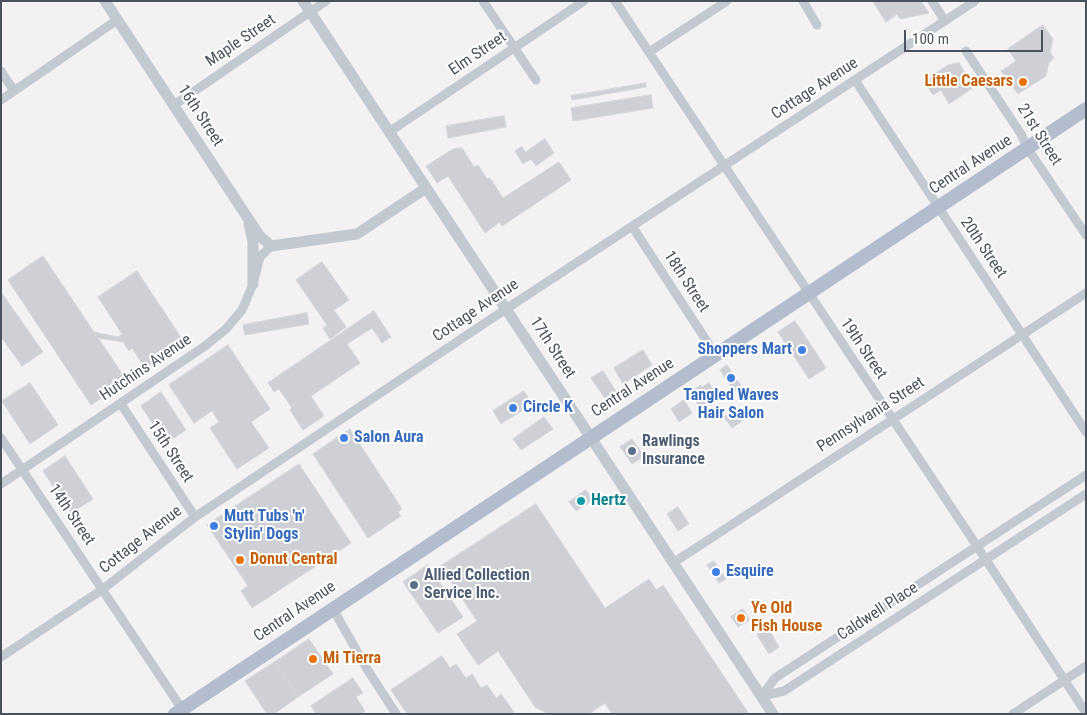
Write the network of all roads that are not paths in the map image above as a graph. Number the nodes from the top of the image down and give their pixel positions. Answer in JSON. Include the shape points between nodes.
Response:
{"nodes":[{"id":1,"x":104,"y":1,"type":"edge"},
{"id":2,"x":303,"y":1,"type":"edge"},
{"id":3,"x":326,"y":1,"type":"edge"},
{"id":4,"x":483,"y":1,"type":"edge"},
{"id":5,"x":584,"y":1,"type":"edge"},
{"id":6,"x":615,"y":1,"type":"edge"},
{"id":7,"x":727,"y":1,"type":"edge"},
{"id":8,"x":803,"y":1,"type":"edge"},
{"id":9,"x":932,"y":1,"type":"edge"},
{"id":10,"x":975,"y":1,"type":"edge"},
{"id":11,"x":310,"y":12,"type":"junction"},
{"id":12,"x":117,"y":20,"type":"junction"},
{"id":13,"x":945,"y":21,"type":"junction"},
{"id":14,"x":817,"y":25,"type":"dead end"},
{"id":15,"x":515,"y":48,"type":"junction"},
{"id":16,"x":966,"y":51,"type":"dead end"},
{"id":17,"x":649,"y":52,"type":"junction"},
{"id":18,"x":1,"y":71,"type":"edge"},
{"id":19,"x":536,"y":80,"type":"dead end"},
{"id":20,"x":856,"y":80,"type":"junction"},
{"id":21,"x":14,"y":91,"type":"junction"},
{"id":22,"x":1,"y":100,"type":"edge"},
{"id":23,"x":174,"y":105,"type":"junction"},
{"id":24,"x":1086,"y":109,"type":"edge"},
{"id":25,"x":389,"y":132,"type":"junction"},
{"id":26,"x":1028,"y":149,"type":"junction"},
{"id":27,"x":725,"y":165,"type":"junction"},
{"id":28,"x":426,"y":188,"type":"junction"},
{"id":29,"x":938,"y":208,"type":"junction"},
{"id":30,"x":248,"y":217,"type":"junction"},
{"id":31,"x":632,"y":226,"type":"junction"},
{"id":32,"x":1086,"y":236,"type":"edge"},
{"id":33,"x":271,"y":246,"type":"junction"},
{"id":34,"x":254,"y":284,"type":"junction"},
{"id":35,"x":808,"y":293,"type":"junction"},
{"id":36,"x":1086,"y":293,"type":"edge"},
{"id":37,"x":506,"y":309,"type":"junction"},
{"id":38,"x":1022,"y":335,"type":"junction"},
{"id":39,"x":715,"y":354,"type":"junction"},
{"id":40,"x":121,"y":404,"type":"junction"},
{"id":41,"x":892,"y":419,"type":"junction"},
{"id":42,"x":1086,"y":432,"type":"edge"},
{"id":43,"x":590,"y":437,"type":"junction"},
{"id":44,"x":1,"y":438,"type":"edge"},
{"id":45,"x":23,"y":470,"type":"junction"},
{"id":46,"x":1086,"y":475,"type":"edge"},
{"id":47,"x":1,"y":484,"type":"edge"},
{"id":48,"x":1086,"y":494,"type":"edge"},
{"id":49,"x":195,"y":517,"type":"junction"},
{"id":50,"x":977,"y":546,"type":"junction"},
{"id":51,"x":986,"y":559,"type":"junction"},
{"id":52,"x":673,"y":563,"type":"junction"},
{"id":53,"x":103,"y":589,"type":"junction"},
{"id":54,"x":332,"y":608,"type":"junction"},
{"id":55,"x":1,"y":657,"type":"edge"},
{"id":56,"x":1086,"y":666,"type":"edge"},
{"id":57,"x":1064,"y":680,"type":"junction"},
{"id":58,"x":762,"y":696,"type":"junction"},
{"id":59,"x":178,"y":711,"type":"edge"},
{"id":60,"x":1086,"y":713,"type":"edge"},
{"id":61,"x":396,"y":714,"type":"edge"},
{"id":62,"x":773,"y":714,"type":"edge"},
{"id":63,"x":1013,"y":714,"type":"edge"}],
"edges":[{"from":1,"to":12,"type":"street","name":"16th Street"},
{"from":2,"to":11,"type":"street","name":"17th Street"},
{"from":3,"to":11,"type":"street","name":"Maple Street"},
{"from":4,"to":15,"type":"street"},
{"from":5,"to":15,"type":"street","name":"Elm Street"},
{"from":6,"to":17,"type":"street","name":"19th Street"},
{"from":7,"to":17,"type":"street"},
{"from":8,"to":14,"type":"street"},
{"from":9,"to":13,"type":"street"},
{"from":10,"to":13,"type":"street","name":"Cottage Avenue"},
{"from":11,"to":23,"type":"street","name":"Maple Street"},
{"from":11,"to":25,"type":"street","name":"17th Street"},
{"from":12,"to":21,"type":"street"},
{"from":12,"to":23,"type":"street","name":"16th Street"},
{"from":13,"to":20,"type":"street","name":"Cottage Avenue"},
{"from":15,"to":19,"type":"street"},
{"from":15,"to":25,"type":"street","name":"Elm Street"},
{"from":16,"to":26,"type":"street","name":"21st Street"},
{"from":17,"to":27,"type":"street","name":"19th Street"},
{"from":18,"to":21,"type":"street"},
{"from":20,"to":27,"type":"street","name":"Cottage Avenue"},
{"from":20,"to":29,"type":"street","name":"20th Street"},
{"from":21,"to":22,"type":"street"},
{"from":23,"to":30,"type":"street","name":"16th Street"},
{"from":24,"to":26,"type":"main road","name":"Central Avenue"},
{"from":25,"to":28,"type":"street","name":"17th Street"},
{"from":26,"to":29,"type":"main road","name":"Central Avenue"},
{"from":26,"to":32,"type":"street","name":"21st Street"},
{"from":27,"to":31,"type":"street","name":"Cottage Avenue"},
{"from":27,"to":35,"type":"street","name":"19th Street"},
{"from":28,"to":33,"type":"street","via":[[357,234]]},
{"from":28,"to":37,"type":"street","name":"17th Street"},
{"from":29,"to":35,"type":"main road","name":"Central Avenue"},
{"from":29,"to":38,"type":"street","name":"20th Street"},
{"from":30,"to":33,"type":"street","name":"16th Street","via":[[259,235]]},
{"from":30,"to":34,"type":"street","via":[[253,242]]},
{"from":31,"to":37,"type":"street","name":"Cottage Avenue"},
{"from":31,"to":39,"type":"street","name":"18th Street"},
{"from":33,"to":34,"type":"street","name":"Hutchins Avenue","via":[[260,257]]},
{"from":34,"to":40,"type":"street","name":"Hutchins Avenue","via":[[242,310],[226,329]]},
{"from":35,"to":39,"type":"main road","name":"Central Avenue"},
{"from":35,"to":41,"type":"street","name":"19th Street"},
{"from":36,"to":38,"type":"street","name":"Pennsylvania Street"},
{"from":37,"to":43,"type":"street","name":"17th Street"},
{"from":37,"to":49,"type":"street","name":"Cottage Avenue"},
{"from":38,"to":41,"type":"street","name":"Pennsylvania Street"},
{"from":38,"to":42,"type":"street","name":"20th Street"},
{"from":39,"to":43,"type":"main road","name":"Central Avenue"},
{"from":40,"to":45,"type":"street","name":"Hutchins Avenue"},
{"from":40,"to":49,"type":"street","name":"15th Street"},
{"from":41,"to":50,"type":"street","name":"19th Street"},
{"from":41,"to":52,"type":"street","name":"Pennsylvania Street"},
{"from":43,"to":52,"type":"street","name":"17th Street"},
{"from":43,"to":54,"type":"main road","name":"Central Avenue"},
{"from":44,"to":45,"type":"street","name":"14th Street"},
{"from":45,"to":47,"type":"street","name":"Hutchins Avenue"},
{"from":45,"to":53,"type":"street","name":"14th Street"},
{"from":46,"to":50,"type":"street","name":"Caldwell Place"},
{"from":48,"to":51,"type":"street","name":"Caldwell Place"},
{"from":49,"to":53,"type":"street","name":"Cottage Avenue"},
{"from":50,"to":51,"type":"street","name":"19th Street"},
{"from":50,"to":58,"type":"street","name":"Caldwell Place","via":[[775,678]]},
{"from":51,"to":57,"type":"street","name":"19th Street"},
{"from":51,"to":58,"type":"street","name":"Caldwell Place","via":[[784,691]]},
{"from":52,"to":58,"type":"street","name":"17th Street"},
{"from":53,"to":55,"type":"street","name":"Cottage Avenue"},
{"from":53,"to":59,"type":"street","name":"14th Street"},
{"from":54,"to":59,"type":"main road","name":"Central Avenue"},
{"from":54,"to":61,"type":"street"},
{"from":56,"to":57,"type":"street"},
{"from":57,"to":60,"type":"street","name":"19th Street"},
{"from":57,"to":63,"type":"street"},
{"from":58,"to":62,"type":"street","name":"17th Street"}]}
